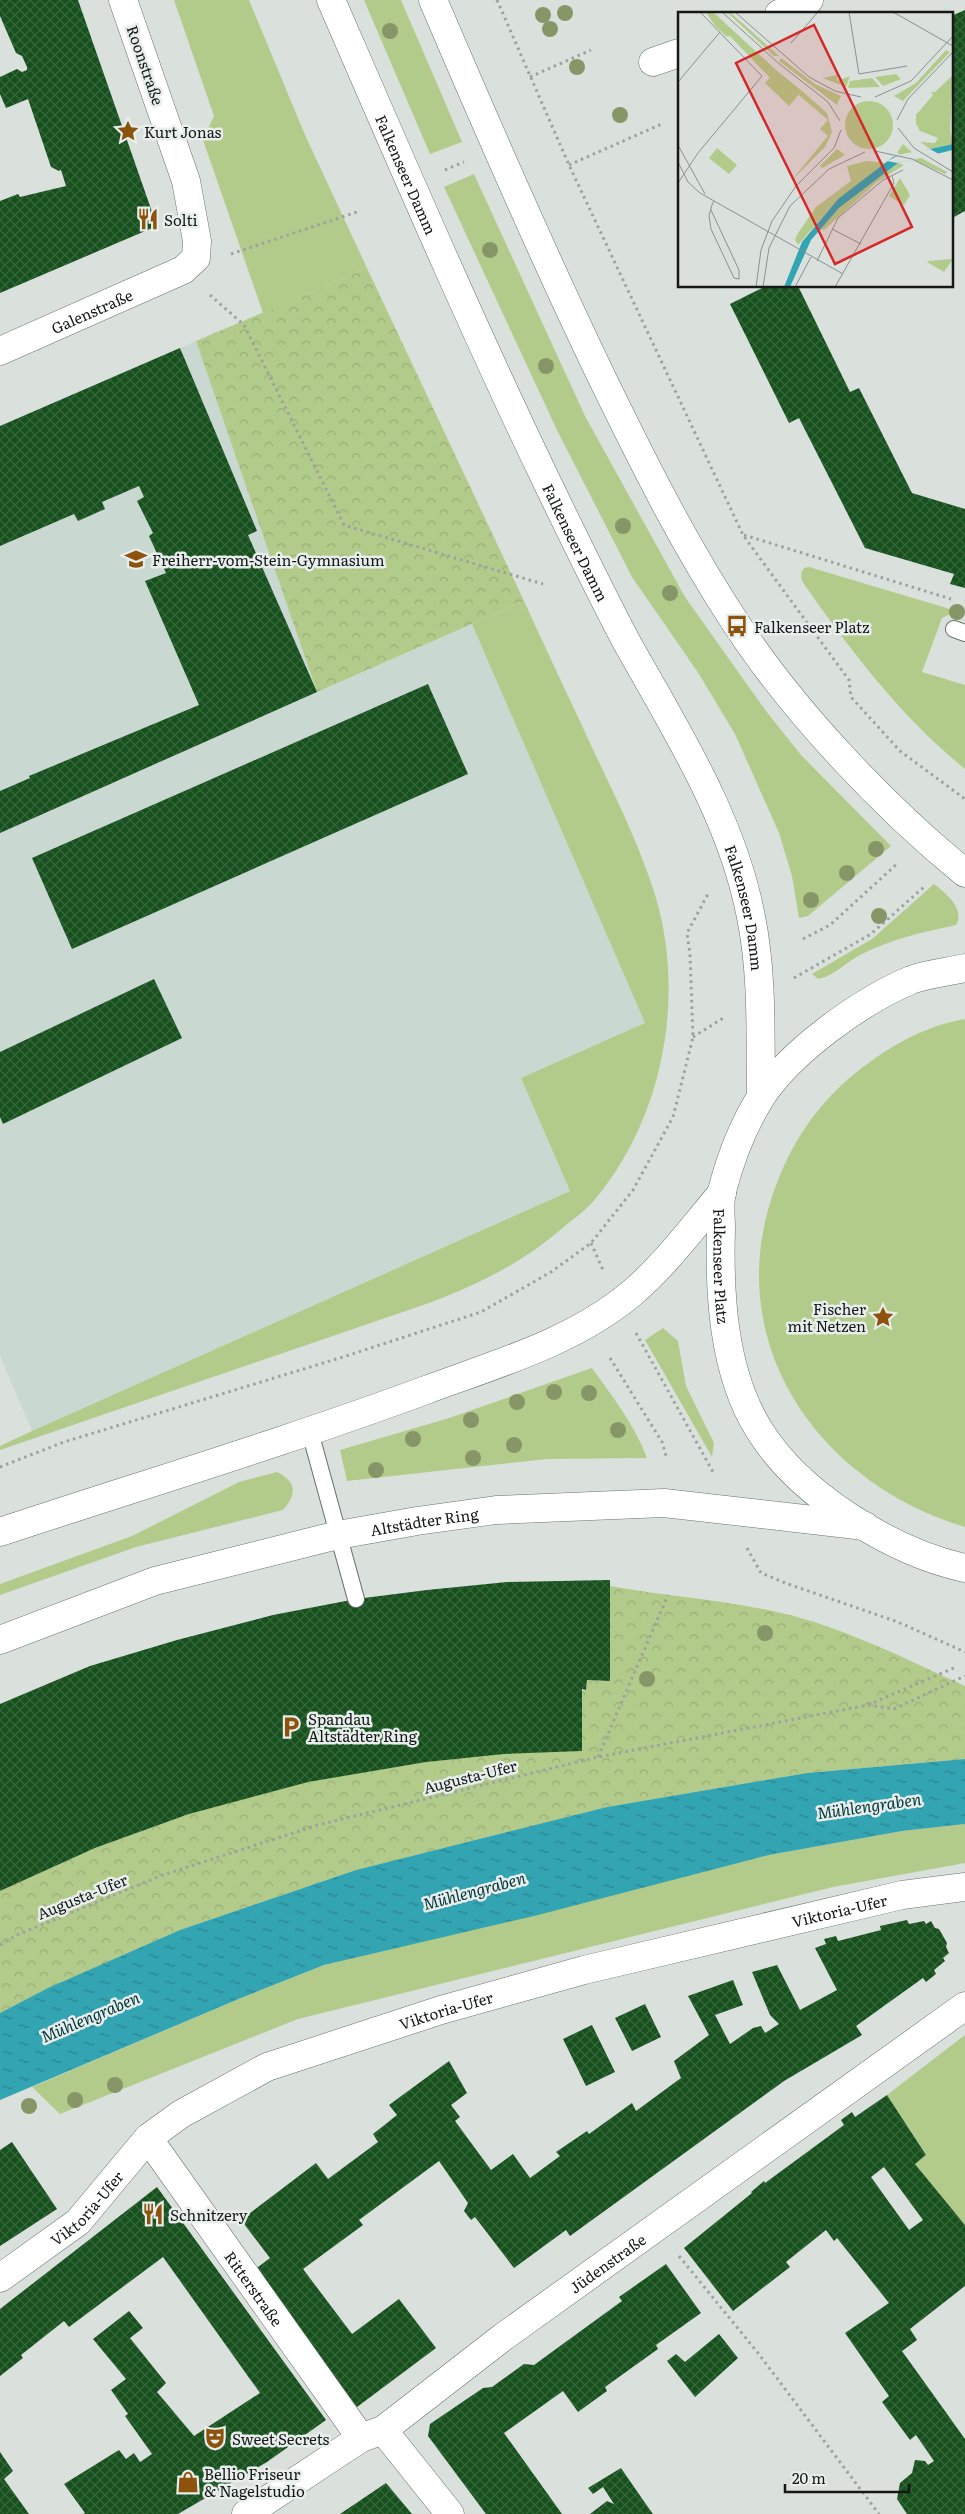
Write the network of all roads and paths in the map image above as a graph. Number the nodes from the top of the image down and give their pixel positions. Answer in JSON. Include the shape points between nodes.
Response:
{"nodes":[{"id":1,"x":123,"y":0,"type":"edge"},
{"id":2,"x":331,"y":0,"type":"edge"},
{"id":3,"x":433,"y":0,"type":"edge"},
{"id":4,"x":497,"y":0,"type":"edge"},
{"id":5,"x":810,"y":0,"type":"edge"},
{"id":6,"x":783,"y":12,"type":"edge"},
{"id":7,"x":591,"y":50,"type":"dead end"},
{"id":8,"x":678,"y":53,"type":"edge"},
{"id":9,"x":653,"y":62,"type":"dead end"},
{"id":10,"x":530,"y":77,"type":"junction"},
{"id":11,"x":664,"y":123,"type":"dead end"},
{"id":12,"x":467,"y":160,"type":"dead end"},
{"id":13,"x":569,"y":165,"type":"junction"},
{"id":14,"x":439,"y":173,"type":"dead end"},
{"id":15,"x":360,"y":210,"type":"dead end"},
{"id":16,"x":183,"y":270,"type":"junction"},
{"id":17,"x":0,"y":351,"type":"edge"},
{"id":18,"x":744,"y":535,"type":"junction"},
{"id":19,"x":543,"y":584,"type":"dead end"},
{"id":20,"x":956,"y":600,"type":"dead end"},
{"id":21,"x":965,"y":798,"type":"edge"},
{"id":22,"x":904,"y":858,"type":"dead end"},
{"id":23,"x":965,"y":873,"type":"edge"},
{"id":24,"x":932,"y":880,"type":"dead end"},
{"id":25,"x":687,"y":933,"type":"dead end"},
{"id":26,"x":803,"y":939,"type":"dead end"},
{"id":27,"x":811,"y":968,"type":"dead end"},
{"id":28,"x":965,"y":968,"type":"edge"},
{"id":29,"x":715,"y":1023,"type":"dead end"},
{"id":30,"x":693,"y":1037,"type":"junction"},
{"id":31,"x":761,"y":1096,"type":"junction"},
{"id":32,"x":722,"y":1193,"type":"junction"},
{"id":33,"x":591,"y":1243,"type":"junction"},
{"id":34,"x":600,"y":1264,"type":"dead end"},
{"id":35,"x":640,"y":1342,"type":"dead end"},
{"id":36,"x":610,"y":1358,"type":"dead end"},
{"id":37,"x":310,"y":1432,"type":"junction"},
{"id":38,"x":667,"y":1459,"type":"dead end"},
{"id":39,"x":707,"y":1460,"type":"dead end"},
{"id":40,"x":0,"y":1467,"type":"edge"},
{"id":41,"x":865,"y":1526,"type":"junction"},
{"id":42,"x":0,"y":1532,"type":"edge"},
{"id":43,"x":338,"y":1536,"type":"junction"},
{"id":44,"x":754,"y":1563,"type":"dead end"},
{"id":45,"x":960,"y":1569,"type":"edge"},
{"id":46,"x":668,"y":1595,"type":"dead end"},
{"id":47,"x":356,"y":1599,"type":"dead end"},
{"id":48,"x":0,"y":1640,"type":"edge"},
{"id":49,"x":965,"y":1652,"type":"edge"},
{"id":50,"x":956,"y":1667,"type":"dead end"},
{"id":51,"x":965,"y":1676,"type":"edge"},
{"id":52,"x":868,"y":1705,"type":"junction"},
{"id":53,"x":598,"y":1757,"type":"junction"},
{"id":54,"x":965,"y":1887,"type":"edge"},
{"id":55,"x":0,"y":1945,"type":"edge"},
{"id":56,"x":965,"y":2006,"type":"edge"},
{"id":57,"x":148,"y":2138,"type":"junction"},
{"id":58,"x":655,"y":2227,"type":"junction"},
{"id":59,"x":0,"y":2278,"type":"edge"},
{"id":60,"x":372,"y":2434,"type":"junction"},
{"id":61,"x":246,"y":2514,"type":"edge"},
{"id":62,"x":450,"y":2514,"type":"edge"},
{"id":63,"x":879,"y":2514,"type":"edge"}],
"edges":[{"from":1,"to":16,"type":"main road","name":"Roonstraße","via":[[186,182],[197,249],[196,258]]},
{"from":2,"to":31,"type":"main road","name":"Falkenseer Damm","via":[[505,394],[625,638],[710,795],[732,848],[751,916],[755,945],[760,998]]},
{"from":3,"to":23,"type":"main road","via":[[496,148],[599,371],[663,502],[737,626],[796,704],[853,766]]},
{"from":4,"to":10,"type":"path"},
{"from":5,"to":6,"type":"main road"},
{"from":7,"to":10,"type":"path"},
{"from":8,"to":9,"type":"main road"},
{"from":10,"to":13,"type":"path"},
{"from":11,"to":13,"type":"path"},
{"from":12,"to":14,"type":"path"},
{"from":13,"to":18,"type":"path"},
{"from":15,"to":16,"type":"path"},
{"from":16,"to":17,"type":"main road","name":"Galenstraße"},
{"from":16,"to":19,"type":"path","via":[[244,325],[344,525]]},
{"from":18,"to":20,"type":"path"},
{"from":18,"to":21,"type":"path","via":[[849,680],[851,697],[900,750]]},
{"from":22,"to":26,"type":"path","via":[[830,925]]},
{"from":24,"to":27,"type":"path","via":[[871,934]]},
{"from":25,"to":30,"type":"path"},
{"from":28,"to":31,"type":"main road","name":"Falkenseer Platz","via":[[912,980],[841,1019],[799,1053]]},
{"from":29,"to":30,"type":"path"},
{"from":30,"to":33,"type":"path","via":[[672,1117],[633,1190]]},
{"from":31,"to":32,"type":"main road","name":"Falkenseer Platz","via":[[739,1142]]},
{"from":32,"to":37,"type":"main road","via":[[676,1248],[632,1293],[587,1324],[501,1363]]},
{"from":32,"to":41,"type":"main road","name":"Falkenseer Platz","via":[[720,1264],[724,1323],[740,1386],[757,1427],[792,1472],[825,1500]]},
{"from":33,"to":34,"type":"path"},
{"from":33,"to":40,"type":"path","via":[[551,1272],[481,1312],[64,1442]]},
{"from":35,"to":39,"type":"path"},
{"from":36,"to":38,"type":"path","via":[[658,1435]]},
{"from":37,"to":42,"type":"main road"},
{"from":37,"to":43,"type":"lane"},
{"from":41,"to":43,"type":"main road","name":"Altstädter Ring","via":[[730,1509],[635,1503],[496,1510],[418,1520]]},
{"from":41,"to":45,"type":"main road","name":"Falkenseer Platz"},
{"from":43,"to":47,"type":"lane"},
{"from":43,"to":48,"type":"main road","name":"Altstädter Ring","via":[[155,1581]]},
{"from":44,"to":49,"type":"path","via":[[761,1572],[788,1584],[898,1622]]},
{"from":46,"to":53,"type":"path"},
{"from":50,"to":52,"type":"path","name":"Augusta-Ufer"},
{"from":51,"to":52,"type":"path","via":[[894,1710]]},
{"from":52,"to":53,"type":"path","name":"Augusta-Ufer"},
{"from":53,"to":55,"type":"path","name":"Augusta-Ufer","via":[[318,1825],[160,1876]]},
{"from":54,"to":57,"type":"main road","name":"Viktoria-Ufer","via":[[902,1895],[614,1963],[441,2010],[267,2067],[181,2114]]},
{"from":56,"to":58,"type":"main road","name":"Jüdenstraße"},
{"from":57,"to":59,"type":"main road","name":"Viktoria-Ufer","via":[[78,2222]]},
{"from":57,"to":60,"type":"main road","name":"Ritterstraße"},
{"from":58,"to":60,"type":"main road","name":"Jüdenstraße"},
{"from":58,"to":63,"type":"path","via":[[758,2353]]},
{"from":60,"to":61,"type":"main road","name":"Jüdenstraße"},
{"from":60,"to":62,"type":"main road","name":"Ritterstraße"}]}
